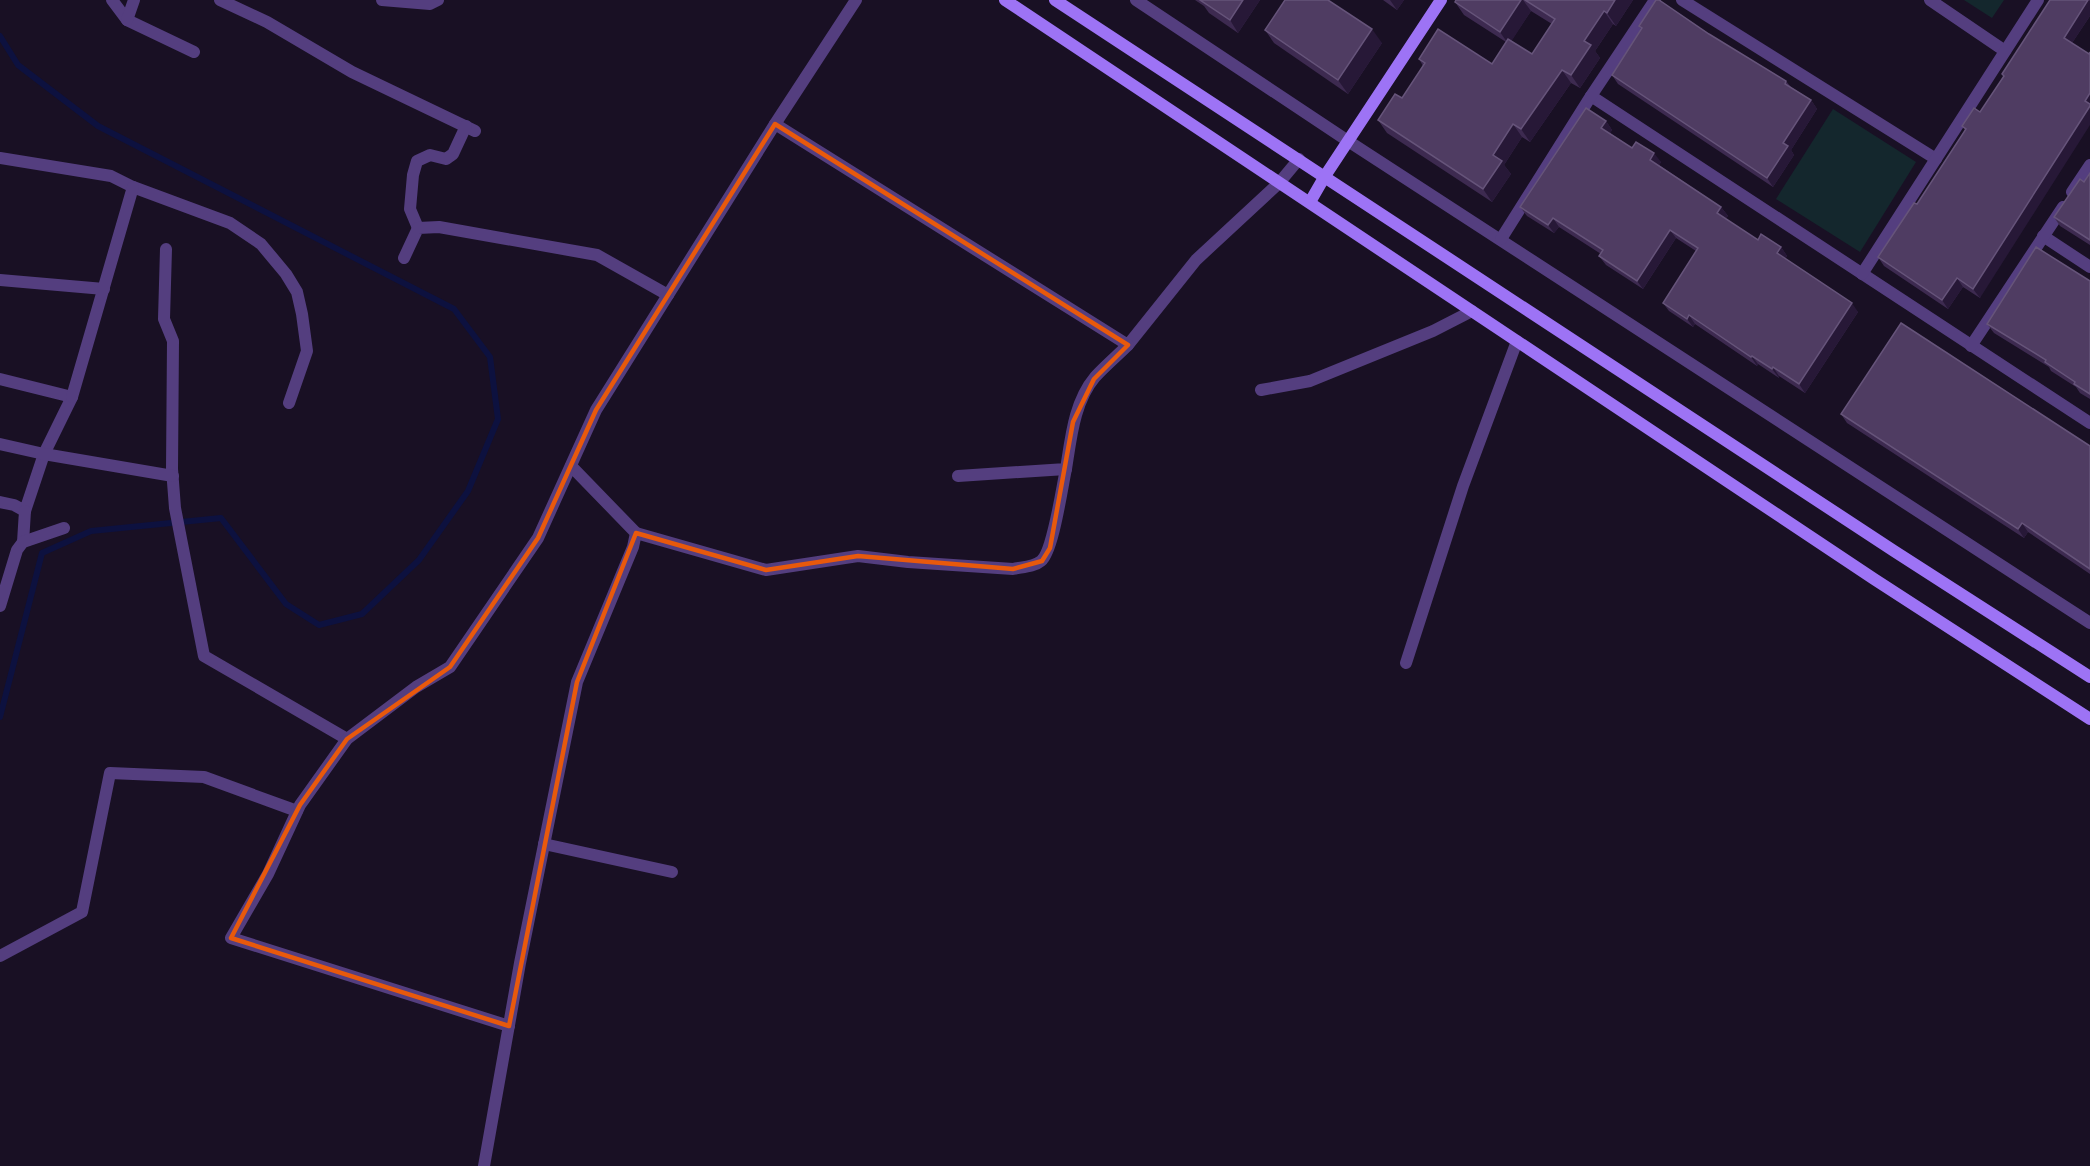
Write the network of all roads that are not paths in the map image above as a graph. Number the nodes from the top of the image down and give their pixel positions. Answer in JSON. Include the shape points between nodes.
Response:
{"nodes":[{"id":1,"x":112,"y":0,"type":"edge"},
{"id":2,"x":134,"y":0,"type":"edge"},
{"id":3,"x":220,"y":0,"type":"edge"},
{"id":4,"x":382,"y":0,"type":"edge"},
{"id":5,"x":438,"y":0,"type":"edge"},
{"id":6,"x":856,"y":0,"type":"edge"},
{"id":7,"x":1005,"y":0,"type":"edge"},
{"id":8,"x":1055,"y":0,"type":"edge"},
{"id":9,"x":1136,"y":0,"type":"edge"},
{"id":10,"x":1441,"y":0,"type":"edge"},
{"id":11,"x":1655,"y":0,"type":"edge"},
{"id":12,"x":1682,"y":0,"type":"edge"},
{"id":13,"x":1930,"y":0,"type":"edge"},
{"id":14,"x":2038,"y":0,"type":"edge"},
{"id":15,"x":127,"y":20,"type":"junction"},
{"id":16,"x":2005,"y":51,"type":"junction"},
{"id":17,"x":194,"y":52,"type":"dead end"},
{"id":18,"x":1591,"y":96,"type":"junction"},
{"id":19,"x":776,"y":124,"type":"junction"},
{"id":20,"x":1348,"y":141,"type":"junction"},
{"id":21,"x":0,"y":158,"type":"edge"},
{"id":22,"x":1299,"y":159,"type":"junction"},
{"id":23,"x":1936,"y":159,"type":"junction"},
{"id":24,"x":2090,"y":165,"type":"edge"},
{"id":25,"x":1325,"y":176,"type":"junction"},
{"id":26,"x":1279,"y":183,"type":"junction"},
{"id":27,"x":133,"y":187,"type":"junction"},
{"id":28,"x":1310,"y":202,"type":"junction"},
{"id":29,"x":418,"y":228,"type":"junction"},
{"id":30,"x":2043,"y":236,"type":"junction"},
{"id":31,"x":1500,"y":239,"type":"junction"},
{"id":32,"x":166,"y":249,"type":"dead end"},
{"id":33,"x":404,"y":258,"type":"dead end"},
{"id":34,"x":2090,"y":267,"type":"edge"},
{"id":35,"x":1862,"y":274,"type":"junction"},
{"id":36,"x":0,"y":280,"type":"edge"},
{"id":37,"x":104,"y":289,"type":"junction"},
{"id":38,"x":668,"y":295,"type":"junction"},
{"id":39,"x":1472,"y":311,"type":"junction"},
{"id":40,"x":1518,"y":341,"type":"junction"},
{"id":41,"x":1128,"y":345,"type":"junction"},
{"id":42,"x":1971,"y":346,"type":"junction"},
{"id":43,"x":0,"y":379,"type":"edge"},
{"id":44,"x":1261,"y":390,"type":"dead end"},
{"id":45,"x":72,"y":397,"type":"junction"},
{"id":46,"x":289,"y":404,"type":"dead end"},
{"id":47,"x":2090,"y":423,"type":"edge"},
{"id":48,"x":0,"y":444,"type":"edge"},
{"id":49,"x":44,"y":454,"type":"junction"},
{"id":50,"x":571,"y":466,"type":"junction"},
{"id":51,"x":1066,"y":469,"type":"junction"},
{"id":52,"x":173,"y":476,"type":"junction"},
{"id":53,"x":958,"y":476,"type":"dead end"},
{"id":54,"x":0,"y":502,"type":"edge"},
{"id":55,"x":25,"y":511,"type":"junction"},
{"id":56,"x":64,"y":528,"type":"dead end"},
{"id":57,"x":636,"y":533,"type":"junction"},
{"id":58,"x":23,"y":542,"type":"junction"},
{"id":59,"x":0,"y":606,"type":"edge"},
{"id":60,"x":2090,"y":623,"type":"edge"},
{"id":61,"x":1406,"y":663,"type":"dead end"},
{"id":62,"x":2090,"y":677,"type":"edge"},
{"id":63,"x":2090,"y":719,"type":"edge"},
{"id":64,"x":347,"y":739,"type":"junction"},
{"id":65,"x":297,"y":811,"type":"junction"},
{"id":66,"x":544,"y":844,"type":"junction"},
{"id":67,"x":672,"y":872,"type":"dead end"},
{"id":68,"x":0,"y":956,"type":"edge"},
{"id":69,"x":508,"y":1026,"type":"junction"},
{"id":70,"x":484,"y":1166,"type":"edge"}],
"edges":[{"from":1,"to":15,"type":"street"},
{"from":2,"to":15,"type":"street"},
{"from":3,"to":29,"type":"street","via":[[267,22],[352,72],[471,129],[446,159],[430,155],[417,161],[410,209]]},
{"from":4,"to":5,"type":"street","via":[[430,4]]},
{"from":6,"to":19,"type":"street"},
{"from":7,"to":26,"type":"street"},
{"from":8,"to":22,"type":"street"},
{"from":9,"to":20,"type":"street"},
{"from":10,"to":20,"type":"street"},
{"from":11,"to":18,"type":"street"},
{"from":12,"to":23,"type":"street"},
{"from":13,"to":16,"type":"street"},
{"from":14,"to":16,"type":"street"},
{"from":15,"to":17,"type":"street"},
{"from":16,"to":23,"type":"street"},
{"from":18,"to":31,"type":"street"},
{"from":18,"to":35,"type":"street"},
{"from":19,"to":38,"type":"street"},
{"from":19,"to":41,"type":"street"},
{"from":20,"to":25,"type":"street"},
{"from":20,"to":31,"type":"street"},
{"from":21,"to":27,"type":"street","via":[[111,176]]},
{"from":22,"to":25,"type":"street"},
{"from":22,"to":26,"type":"street"},
{"from":23,"to":35,"type":"street"},
{"from":24,"to":30,"type":"street"},
{"from":25,"to":28,"type":"street"},
{"from":25,"to":62,"type":"street"},
{"from":26,"to":28,"type":"street"},
{"from":26,"to":41,"type":"street","via":[[1196,260]]},
{"from":27,"to":37,"type":"street"},
{"from":27,"to":46,"type":"street","via":[[230,222],[261,244],[286,274],[297,292],[307,351]]},
{"from":28,"to":39,"type":"street"},
{"from":29,"to":33,"type":"street"},
{"from":29,"to":38,"type":"street","via":[[439,227],[597,255]]},
{"from":30,"to":34,"type":"street"},
{"from":30,"to":42,"type":"street"},
{"from":31,"to":60,"type":"street"},
{"from":32,"to":52,"type":"street","via":[[164,319],[173,341]]},
{"from":35,"to":42,"type":"street"},
{"from":36,"to":37,"type":"street"},
{"from":37,"to":45,"type":"street"},
{"from":38,"to":50,"type":"street","via":[[596,410]]},
{"from":39,"to":40,"type":"street"},
{"from":39,"to":44,"type":"street","via":[[1310,381]]},
{"from":40,"to":61,"type":"street","via":[[1463,486]]},
{"from":40,"to":63,"type":"street"},
{"from":41,"to":51,"type":"street","via":[[1094,379],[1082,401],[1073,422]]},
{"from":42,"to":47,"type":"street"},
{"from":43,"to":45,"type":"street"},
{"from":45,"to":49,"type":"street"},
{"from":48,"to":49,"type":"street"},
{"from":49,"to":52,"type":"street"},
{"from":49,"to":55,"type":"street"},
{"from":50,"to":57,"type":"street"},
{"from":50,"to":64,"type":"street","via":[[538,538],[450,667],[416,687]]},
{"from":51,"to":53,"type":"street"},
{"from":51,"to":57,"type":"street","via":[[1050,548],[1042,561],[1013,569],[858,556],[766,570]]},
{"from":52,"to":64,"type":"street","via":[[175,508],[204,656]]},
{"from":54,"to":55,"type":"street"},
{"from":55,"to":58,"type":"street"},
{"from":56,"to":58,"type":"street"},
{"from":57,"to":66,"type":"street","via":[[577,682]]},
{"from":58,"to":59,"type":"street"},
{"from":64,"to":65,"type":"street"},
{"from":65,"to":68,"type":"street","via":[[204,777],[110,773],[82,912]]},
{"from":65,"to":69,"type":"street","via":[[268,874],[231,938]]},
{"from":66,"to":67,"type":"street"},
{"from":66,"to":69,"type":"street"},
{"from":69,"to":70,"type":"street"}]}
